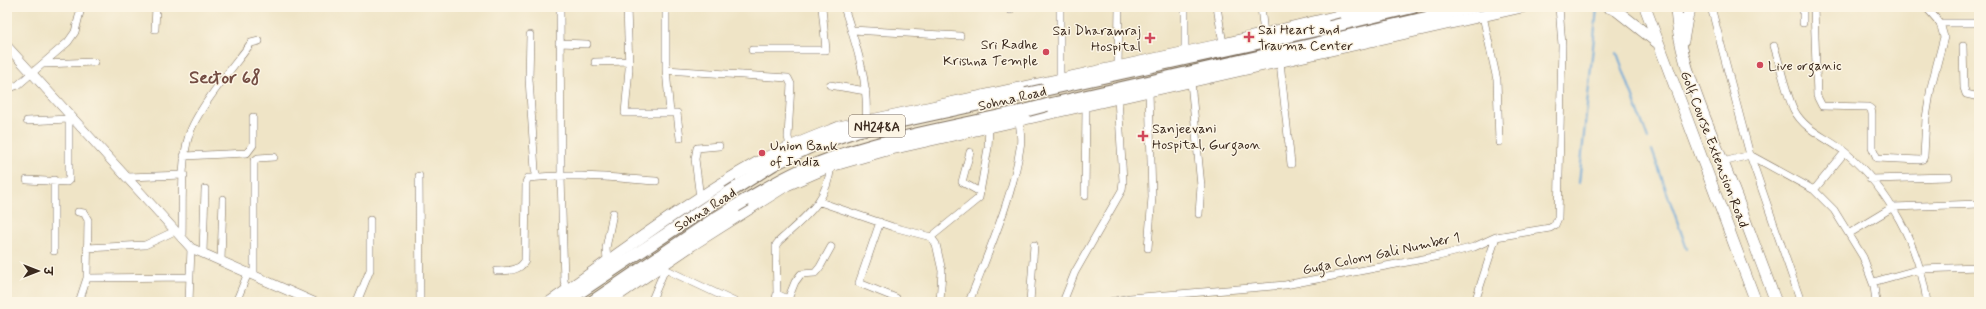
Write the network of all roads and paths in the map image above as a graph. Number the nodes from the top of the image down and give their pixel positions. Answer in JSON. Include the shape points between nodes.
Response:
{"nodes":[{"id":1,"x":156,"y":7,"type":"edge"},
{"id":2,"x":560,"y":7,"type":"edge"},
{"id":3,"x":627,"y":7,"type":"edge"},
{"id":4,"x":666,"y":7,"type":"edge"},
{"id":5,"x":822,"y":7,"type":"edge"},
{"id":6,"x":844,"y":7,"type":"edge"},
{"id":7,"x":1060,"y":7,"type":"edge"},
{"id":8,"x":1119,"y":7,"type":"edge"},
{"id":9,"x":1186,"y":7,"type":"edge"},
{"id":10,"x":1217,"y":7,"type":"edge"},
{"id":11,"x":1261,"y":7,"type":"edge"},
{"id":12,"x":1375,"y":7,"type":"edge"},
{"id":13,"x":1413,"y":7,"type":"edge"},
{"id":14,"x":1473,"y":7,"type":"edge"},
{"id":15,"x":1522,"y":7,"type":"edge"},
{"id":16,"x":1559,"y":7,"type":"edge"},
{"id":17,"x":1608,"y":7,"type":"edge"},
{"id":18,"x":1645,"y":7,"type":"edge"},
{"id":19,"x":1676,"y":7,"type":"edge"},
{"id":20,"x":1691,"y":7,"type":"edge"},
{"id":21,"x":1711,"y":7,"type":"edge"},
{"id":22,"x":1803,"y":7,"type":"edge"},
{"id":23,"x":1814,"y":7,"type":"edge"},
{"id":24,"x":1928,"y":8,"type":"edge"},
{"id":25,"x":80,"y":12,"type":"dead end"},
{"id":26,"x":1483,"y":16,"type":"junction"},
{"id":27,"x":1336,"y":23,"type":"junction"},
{"id":28,"x":1803,"y":23,"type":"dead end"},
{"id":29,"x":1940,"y":23,"type":"junction"},
{"id":30,"x":1979,"y":23,"type":"edge"},
{"id":31,"x":155,"y":29,"type":"dead end"},
{"id":32,"x":852,"y":30,"type":"junction"},
{"id":33,"x":1264,"y":34,"type":"junction"},
{"id":34,"x":530,"y":35,"type":"dead end"},
{"id":35,"x":960,"y":36,"type":"dead end"},
{"id":36,"x":259,"y":41,"type":"dead end"},
{"id":37,"x":559,"y":43,"type":"junction"},
{"id":38,"x":587,"y":44,"type":"dead end"},
{"id":39,"x":1223,"y":44,"type":"junction"},
{"id":40,"x":1336,"y":44,"type":"junction"},
{"id":41,"x":1659,"y":44,"type":"junction"},
{"id":42,"x":7,"y":46,"type":"edge"},
{"id":43,"x":1774,"y":46,"type":"dead end"},
{"id":44,"x":1963,"y":46,"type":"dead end"},
{"id":45,"x":1682,"y":47,"type":"junction"},
{"id":46,"x":752,"y":50,"type":"dead end"},
{"id":47,"x":1185,"y":51,"type":"junction"},
{"id":48,"x":629,"y":61,"type":"junction"},
{"id":49,"x":94,"y":62,"type":"dead end"},
{"id":50,"x":595,"y":62,"type":"dead end"},
{"id":51,"x":1280,"y":62,"type":"junction"},
{"id":52,"x":44,"y":64,"type":"junction"},
{"id":53,"x":1118,"y":66,"type":"junction"},
{"id":54,"x":666,"y":70,"type":"junction"},
{"id":55,"x":33,"y":74,"type":"junction"},
{"id":56,"x":1060,"y":78,"type":"junction"},
{"id":57,"x":1191,"y":82,"type":"junction"},
{"id":58,"x":830,"y":85,"type":"dead end"},
{"id":59,"x":7,"y":89,"type":"edge"},
{"id":60,"x":1030,"y":89,"type":"junction"},
{"id":61,"x":866,"y":91,"type":"junction"},
{"id":62,"x":1149,"y":91,"type":"junction"},
{"id":63,"x":1979,"y":97,"type":"edge"},
{"id":64,"x":1118,"y":98,"type":"junction"},
{"id":65,"x":1086,"y":106,"type":"junction"},
{"id":66,"x":1043,"y":111,"type":"junction"},
{"id":67,"x":670,"y":112,"type":"junction"},
{"id":68,"x":253,"y":116,"type":"dead end"},
{"id":69,"x":70,"y":118,"type":"junction"},
{"id":70,"x":27,"y":121,"type":"dead end"},
{"id":71,"x":866,"y":121,"type":"junction"},
{"id":72,"x":1019,"y":121,"type":"junction"},
{"id":73,"x":989,"y":127,"type":"junction"},
{"id":74,"x":680,"y":138,"type":"dead end"},
{"id":75,"x":1500,"y":142,"type":"dead end"},
{"id":76,"x":720,"y":146,"type":"dead end"},
{"id":77,"x":790,"y":146,"type":"junction"},
{"id":78,"x":970,"y":152,"type":"dead end"},
{"id":79,"x":1845,"y":152,"type":"junction"},
{"id":80,"x":1750,"y":155,"type":"junction"},
{"id":81,"x":184,"y":156,"type":"junction"},
{"id":82,"x":274,"y":157,"type":"dead end"},
{"id":83,"x":1723,"y":162,"type":"junction"},
{"id":84,"x":1291,"y":164,"type":"dead end"},
{"id":85,"x":831,"y":166,"type":"junction"},
{"id":86,"x":184,"y":175,"type":"junction"},
{"id":87,"x":419,"y":176,"type":"dead end"},
{"id":88,"x":561,"y":176,"type":"junction"},
{"id":89,"x":127,"y":177,"type":"junction"},
{"id":90,"x":538,"y":177,"type":"junction"},
{"id":91,"x":1950,"y":177,"type":"dead end"},
{"id":92,"x":1870,"y":179,"type":"junction"},
{"id":93,"x":27,"y":180,"type":"dead end"},
{"id":94,"x":54,"y":180,"type":"junction"},
{"id":95,"x":656,"y":181,"type":"dead end"},
{"id":96,"x":734,"y":183,"type":"junction"},
{"id":97,"x":205,"y":189,"type":"dead end"},
{"id":98,"x":1814,"y":190,"type":"junction"},
{"id":99,"x":980,"y":192,"type":"junction"},
{"id":100,"x":1085,"y":196,"type":"dead end"},
{"id":101,"x":700,"y":198,"type":"junction"},
{"id":102,"x":223,"y":199,"type":"dead end"},
{"id":103,"x":820,"y":202,"type":"junction"},
{"id":104,"x":1979,"y":204,"type":"edge"},
{"id":105,"x":743,"y":206,"type":"junction"},
{"id":106,"x":1893,"y":207,"type":"junction"},
{"id":107,"x":78,"y":212,"type":"dead end"},
{"id":108,"x":613,"y":213,"type":"dead end"},
{"id":109,"x":1199,"y":214,"type":"dead end"},
{"id":110,"x":370,"y":220,"type":"dead end"},
{"id":111,"x":880,"y":222,"type":"junction"},
{"id":112,"x":175,"y":231,"type":"junction"},
{"id":113,"x":1850,"y":233,"type":"junction"},
{"id":114,"x":930,"y":236,"type":"junction"},
{"id":115,"x":1496,"y":236,"type":"junction"},
{"id":116,"x":182,"y":238,"type":"junction"},
{"id":117,"x":1034,"y":245,"type":"dead end"},
{"id":118,"x":831,"y":247,"type":"dead end"},
{"id":119,"x":88,"y":248,"type":"junction"},
{"id":120,"x":191,"y":248,"type":"junction"},
{"id":121,"x":1148,"y":248,"type":"dead end"},
{"id":122,"x":54,"y":251,"type":"dead end"},
{"id":123,"x":202,"y":253,"type":"junction"},
{"id":124,"x":608,"y":260,"type":"junction"},
{"id":125,"x":221,"y":261,"type":"junction"},
{"id":126,"x":663,"y":267,"type":"junction"},
{"id":127,"x":1979,"y":267,"type":"edge"},
{"id":128,"x":1920,"y":269,"type":"junction"},
{"id":129,"x":497,"y":271,"type":"dead end"},
{"id":130,"x":251,"y":274,"type":"junction"},
{"id":131,"x":190,"y":277,"type":"junction"},
{"id":132,"x":87,"y":278,"type":"junction"},
{"id":133,"x":1873,"y":282,"type":"junction"},
{"id":134,"x":777,"y":294,"type":"junction"},
{"id":135,"x":566,"y":296,"type":"edge"},
{"id":136,"x":896,"y":298,"type":"dead end"},
{"id":137,"x":791,"y":300,"type":"edge"},
{"id":138,"x":310,"y":301,"type":"edge"},
{"id":139,"x":79,"y":302,"type":"edge"},
{"id":140,"x":188,"y":302,"type":"edge"},
{"id":141,"x":236,"y":302,"type":"edge"},
{"id":142,"x":357,"y":302,"type":"edge"},
{"id":143,"x":420,"y":302,"type":"edge"},
{"id":144,"x":550,"y":302,"type":"edge"},
{"id":145,"x":592,"y":302,"type":"edge"},
{"id":146,"x":608,"y":302,"type":"edge"},
{"id":147,"x":651,"y":302,"type":"edge"},
{"id":148,"x":735,"y":302,"type":"edge"},
{"id":149,"x":775,"y":302,"type":"edge"},
{"id":150,"x":940,"y":302,"type":"edge"},
{"id":151,"x":969,"y":302,"type":"edge"},
{"id":152,"x":1030,"y":302,"type":"edge"},
{"id":153,"x":1063,"y":302,"type":"edge"},
{"id":154,"x":1110,"y":302,"type":"edge"},
{"id":155,"x":1475,"y":302,"type":"edge"},
{"id":156,"x":1756,"y":302,"type":"edge"},
{"id":157,"x":1776,"y":302,"type":"edge"},
{"id":158,"x":1801,"y":302,"type":"edge"},
{"id":159,"x":1876,"y":302,"type":"edge"},
{"id":160,"x":1927,"y":302,"type":"edge"}],
"edges":[{"from":1,"to":31,"type":"street"},
{"from":2,"to":37,"type":"street"},
{"from":3,"to":48,"type":"street"},
{"from":4,"to":54,"type":"street"},
{"from":5,"to":46,"type":"street","via":[[826,50]]},
{"from":6,"to":32,"type":"street"},
{"from":7,"to":56,"type":"street"},
{"from":8,"to":53,"type":"street"},
{"from":9,"to":47,"type":"street"},
{"from":10,"to":39,"type":"street"},
{"from":11,"to":33,"type":"street"},
{"from":12,"to":27,"type":"main road"},
{"from":13,"to":27,"type":"highway","name":"Sohna Road","number":"NH248A"},
{"from":14,"to":40,"type":"highway","name":"Sohna Road","number":"NH248A","bridge":true,"via":[[1344,37]]},
{"from":15,"to":26,"type":"main road"},
{"from":16,"to":115,"type":"street","name":"Guga Colony Gali Number 1","via":[[1562,45],[1558,218],[1555,225],[1550,228]]},
{"from":17,"to":41,"type":"main road","via":[[1616,10]]},
{"from":18,"to":41,"type":"main road","name":"Golf Course Extension Road"},
{"from":19,"to":45,"type":"main road","name":"Golf Course Extension Road"},
{"from":20,"to":45,"type":"main road"},
{"from":21,"to":80,"type":"street"},
{"from":22,"to":28,"type":"street"},
{"from":23,"to":29,"type":"street","via":[[1818,101],[1822,106],[1871,109],[1872,147],[1874,155],[1880,159],[1923,159],[1931,87],[1944,37]]},
{"from":24,"to":29,"type":"street"},
{"from":25,"to":52,"type":"street","via":[[75,32]]},
{"from":26,"to":40,"type":"main road"},
{"from":26,"to":75,"type":"street","via":[[1497,80]]},
{"from":27,"to":33,"type":"main road"},
{"from":27,"to":40,"type":"main road"},
{"from":27,"to":60,"type":"highway","name":"Sohna Road","number":"NH248A","bridge":true,"via":[[1044,90]]},
{"from":29,"to":30,"type":"street"},
{"from":32,"to":35,"type":"street"},
{"from":32,"to":61,"type":"street"},
{"from":33,"to":39,"type":"main road"},
{"from":34,"to":90,"type":"street","via":[[529,79],[535,170]]},
{"from":36,"to":81,"type":"street","via":[[251,43],[199,114],[189,134]]},
{"from":37,"to":38,"type":"street"},
{"from":37,"to":88,"type":"street"},
{"from":39,"to":47,"type":"main road"},
{"from":40,"to":51,"type":"main road"},
{"from":40,"to":66,"type":"highway","name":"Sohna Road","number":"NH248A"},
{"from":41,"to":156,"type":"main road","name":"Golf Course Extension Road"},
{"from":42,"to":55,"type":"street"},
{"from":43,"to":79,"type":"street","via":[[1794,110],[1806,126]]},
{"from":44,"to":63,"type":"street","via":[[1964,88],[1966,94]]},
{"from":45,"to":83,"type":"main road","name":"Golf Course Extension Road"},
{"from":47,"to":53,"type":"main road"},
{"from":48,"to":50,"type":"street"},
{"from":48,"to":67,"type":"street","via":[[625,113]]},
{"from":49,"to":52,"type":"street"},
{"from":51,"to":57,"type":"main road"},
{"from":51,"to":84,"type":"street"},
{"from":52,"to":55,"type":"street"},
{"from":53,"to":56,"type":"main road"},
{"from":54,"to":67,"type":"street"},
{"from":54,"to":77,"type":"street","via":[[788,78],[791,84],[788,137]]},
{"from":55,"to":59,"type":"street","via":[[18,86]]},
{"from":55,"to":69,"type":"street"},
{"from":56,"to":60,"type":"main road"},
{"from":57,"to":62,"type":"main road"},
{"from":57,"to":109,"type":"street","via":[[1201,186]]},
{"from":58,"to":61,"type":"street"},
{"from":60,"to":66,"type":"main road"},
{"from":60,"to":71,"type":"main road"},
{"from":60,"to":96,"type":"highway","name":"Sohna Road","number":"NH248A","via":[[856,131],[814,145]]},
{"from":61,"to":71,"type":"street"},
{"from":62,"to":64,"type":"main road"},
{"from":62,"to":121,"type":"street","via":[[1152,197]]},
{"from":64,"to":65,"type":"main road"},
{"from":64,"to":153,"type":"street","via":[[1122,190],[1075,272]]},
{"from":65,"to":66,"type":"main road"},
{"from":65,"to":100,"type":"street"},
{"from":66,"to":72,"type":"main road"},
{"from":66,"to":105,"type":"highway","name":"Sohna Road","number":"NH248A","bridge":true,"via":[[1028,110],[866,147],[790,176]]},
{"from":67,"to":74,"type":"street","via":[[677,113]]},
{"from":68,"to":81,"type":"street","via":[[253,146],[247,153]]},
{"from":69,"to":70,"type":"street"},
{"from":69,"to":89,"type":"street"},
{"from":69,"to":94,"type":"street","via":[[69,180]]},
{"from":71,"to":77,"type":"main road","via":[[838,126]]},
{"from":72,"to":73,"type":"main road"},
{"from":72,"to":151,"type":"street","via":[[1021,147],[1013,181]]},
{"from":73,"to":85,"type":"main road"},
{"from":73,"to":99,"type":"street"},
{"from":76,"to":101,"type":"street","via":[[696,148]]},
{"from":77,"to":96,"type":"main road"},
{"from":78,"to":99,"type":"street","via":[[962,182]]},
{"from":79,"to":92,"type":"street"},
{"from":79,"to":98,"type":"street"},
{"from":80,"to":83,"type":"street"},
{"from":80,"to":98,"type":"street"},
{"from":80,"to":158,"type":"street"},
{"from":81,"to":86,"type":"street"},
{"from":82,"to":130,"type":"street","via":[[258,158],[254,161]]},
{"from":83,"to":157,"type":"main road","name":"Golf Course Extension Road"},
{"from":85,"to":103,"type":"street","via":[[829,182]]},
{"from":85,"to":105,"type":"main road"},
{"from":86,"to":89,"type":"street"},
{"from":86,"to":116,"type":"street"},
{"from":87,"to":143,"type":"street"},
{"from":88,"to":90,"type":"street"},
{"from":88,"to":95,"type":"street"},
{"from":88,"to":135,"type":"street"},
{"from":89,"to":112,"type":"street"},
{"from":90,"to":129,"type":"street","via":[[528,178],[526,182],[525,261],[516,270]]},
{"from":91,"to":92,"type":"street"},
{"from":92,"to":106,"type":"street"},
{"from":93,"to":94,"type":"street"},
{"from":94,"to":122,"type":"street"},
{"from":96,"to":101,"type":"main road"},
{"from":96,"to":105,"type":"main road"},
{"from":96,"to":135,"type":"highway","name":"Sohna Road","number":"NH248A","bridge":true,"via":[[728,193]]},
{"from":97,"to":123,"type":"street"},
{"from":98,"to":113,"type":"street","via":[[1834,210]]},
{"from":99,"to":114,"type":"street","via":[[979,198]]},
{"from":101,"to":124,"type":"main road"},
{"from":102,"to":125,"type":"street"},
{"from":103,"to":111,"type":"street"},
{"from":103,"to":134,"type":"street","via":[[788,234],[780,238],[776,245]]},
{"from":104,"to":106,"type":"street"},
{"from":105,"to":126,"type":"main road"},
{"from":105,"to":145,"type":"highway","name":"Sohna Road","number":"NH248A","via":[[713,220]]},
{"from":106,"to":113,"type":"street"},
{"from":106,"to":128,"type":"street","via":[[1908,236]]},
{"from":107,"to":119,"type":"street","via":[[84,213],[88,220]]},
{"from":108,"to":124,"type":"street","via":[[606,248]]},
{"from":110,"to":142,"type":"street","via":[[370,270]]},
{"from":111,"to":114,"type":"street"},
{"from":111,"to":136,"type":"street","via":[[859,283]]},
{"from":112,"to":116,"type":"street"},
{"from":112,"to":119,"type":"street","via":[[145,244]]},
{"from":113,"to":133,"type":"street"},
{"from":114,"to":150,"type":"street","via":[[936,244],[942,270]]},
{"from":115,"to":154,"type":"street","name":"Guga Colony Gali Number 1","via":[[1474,247],[1439,256],[1285,285],[1130,298]]},
{"from":115,"to":155,"type":"street"},
{"from":116,"to":120,"type":"street"},
{"from":117,"to":152,"type":"street"},
{"from":118,"to":137,"type":"street","via":[[815,273],[801,274],[795,282]]},
{"from":119,"to":132,"type":"street"},
{"from":120,"to":123,"type":"street"},
{"from":120,"to":131,"type":"street"},
{"from":123,"to":125,"type":"street"},
{"from":124,"to":135,"type":"main road"},
{"from":125,"to":130,"type":"street"},
{"from":126,"to":146,"type":"main road"},
{"from":126,"to":147,"type":"street"},
{"from":126,"to":148,"type":"street"},
{"from":127,"to":128,"type":"street"},
{"from":128,"to":133,"type":"street"},
{"from":128,"to":160,"type":"street"},
{"from":130,"to":138,"type":"street"},
{"from":130,"to":141,"type":"street"},
{"from":131,"to":132,"type":"street"},
{"from":131,"to":140,"type":"street"},
{"from":132,"to":139,"type":"street"},
{"from":133,"to":159,"type":"street"},
{"from":134,"to":137,"type":"street"},
{"from":134,"to":149,"type":"street"},
{"from":135,"to":144,"type":"main road"}]}
